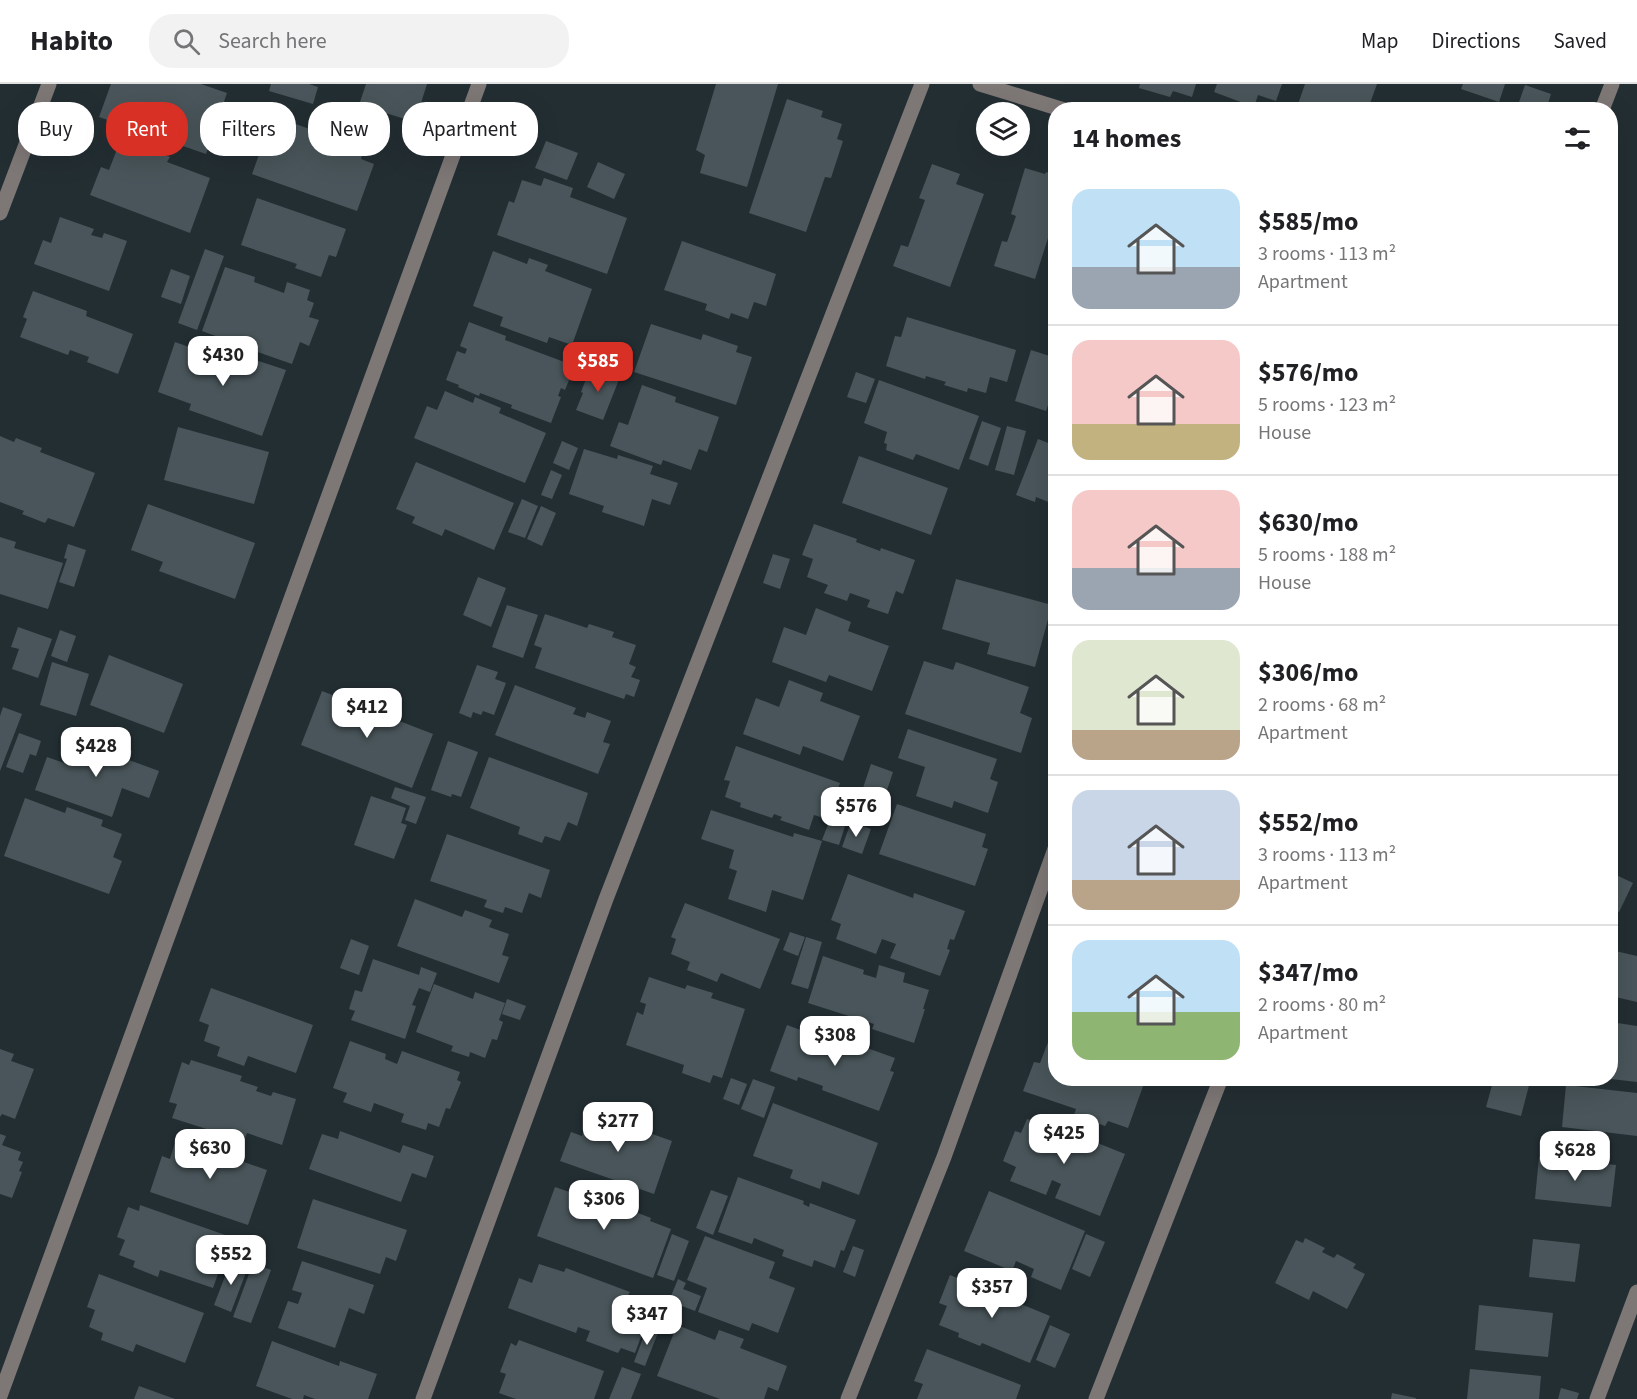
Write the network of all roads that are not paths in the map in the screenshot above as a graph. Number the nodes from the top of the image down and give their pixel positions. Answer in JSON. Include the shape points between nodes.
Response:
{"nodes":[{"id":1,"x":49,"y":84,"type":"edge"},
{"id":2,"x":479,"y":84,"type":"edge"},
{"id":3,"x":922,"y":84,"type":"edge"},
{"id":4,"x":980,"y":84,"type":"edge"},
{"id":5,"x":1612,"y":84,"type":"edge"},
{"id":6,"x":1605,"y":102,"type":"edge"},
{"id":7,"x":1048,"y":105,"type":"edge"},
{"id":8,"x":0,"y":213,"type":"edge"},
{"id":9,"x":1048,"y":868,"type":"edge"},
{"id":10,"x":1218,"y":1086,"type":"edge"},
{"id":11,"x":1637,"y":1292,"type":"edge"},
{"id":12,"x":0,"y":1396,"type":"edge"},
{"id":13,"x":423,"y":1399,"type":"edge"},
{"id":14,"x":848,"y":1399,"type":"edge"},
{"id":15,"x":1096,"y":1399,"type":"edge"},
{"id":16,"x":1597,"y":1399,"type":"edge"}],
"edges":[{"from":1,"to":8,"type":"street"},
{"from":2,"to":12,"type":"street"},
{"from":3,"to":13,"type":"street","via":[[606,899]]},
{"from":4,"to":7,"type":"street"},
{"from":5,"to":6,"type":"street"},
{"from":9,"to":14,"type":"street","via":[[944,1157]]},
{"from":10,"to":15,"type":"street"},
{"from":11,"to":16,"type":"street"}]}
